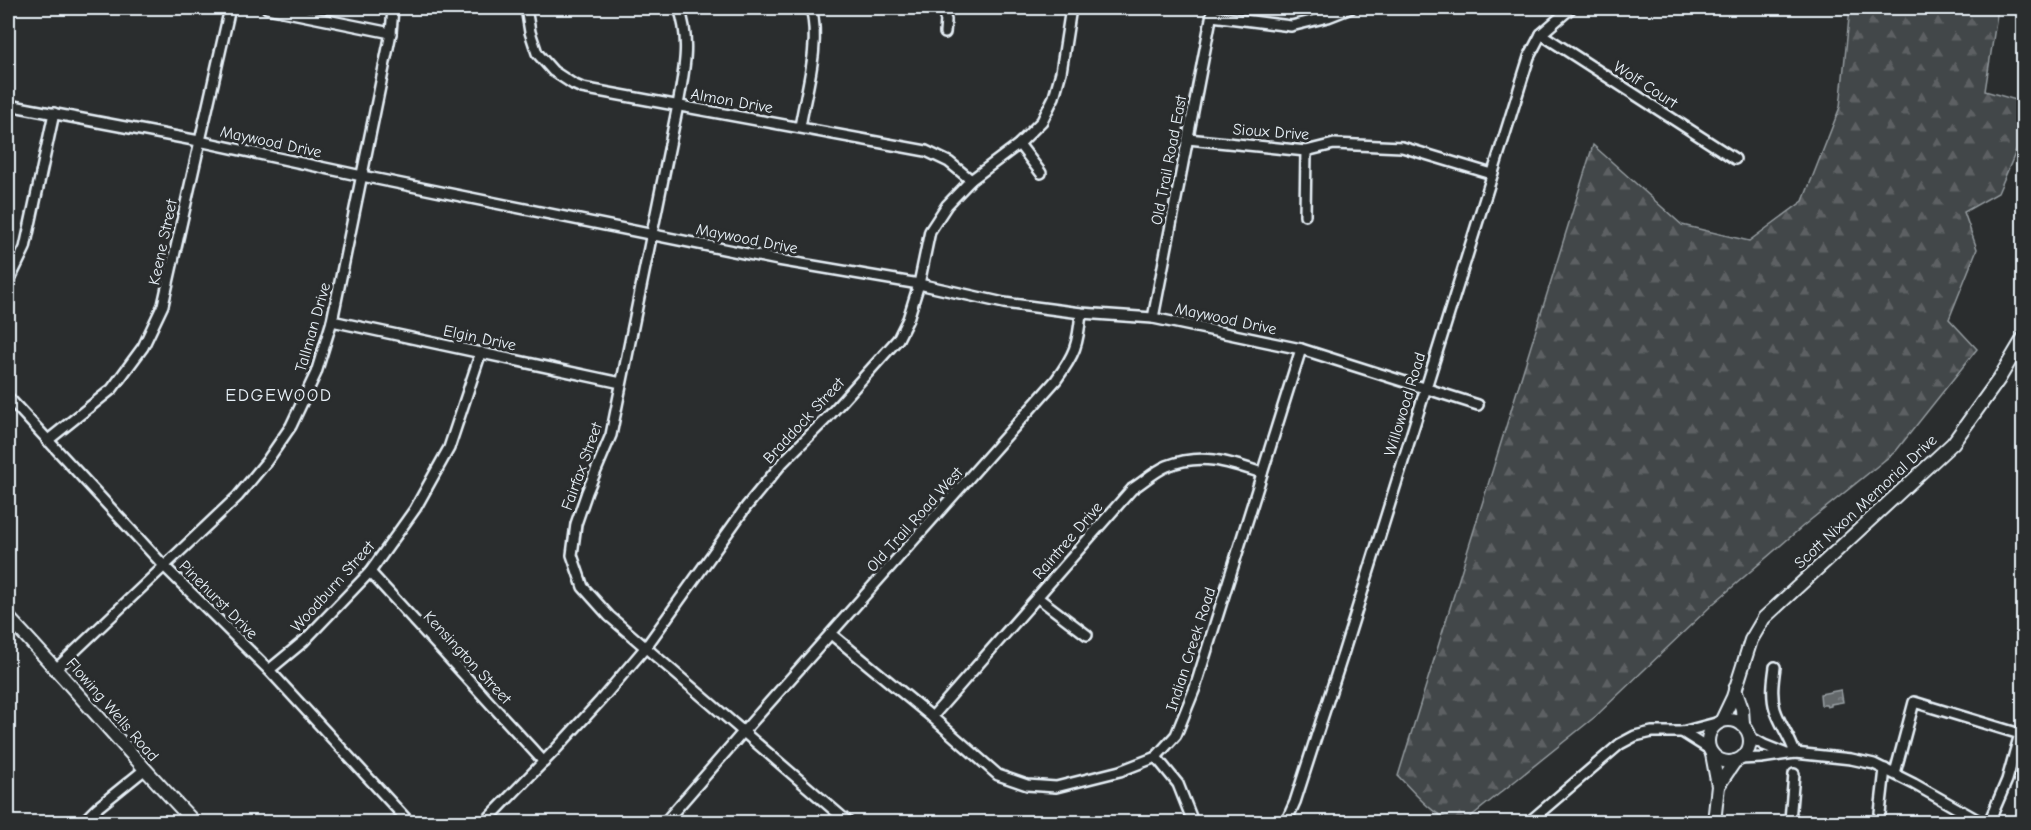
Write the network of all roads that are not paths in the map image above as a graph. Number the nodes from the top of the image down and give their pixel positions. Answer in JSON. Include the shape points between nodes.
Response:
{"nodes":[{"id":1,"x":230,"y":8,"type":"edge"},
{"id":2,"x":267,"y":8,"type":"edge"},
{"id":3,"x":393,"y":8,"type":"edge"},
{"id":4,"x":526,"y":8,"type":"edge"},
{"id":5,"x":679,"y":8,"type":"edge"},
{"id":6,"x":811,"y":8,"type":"edge"},
{"id":7,"x":941,"y":8,"type":"edge"},
{"id":8,"x":1071,"y":8,"type":"edge"},
{"id":9,"x":1351,"y":8,"type":"edge"},
{"id":10,"x":1570,"y":8,"type":"edge"},
{"id":11,"x":1213,"y":12,"type":"edge"},
{"id":12,"x":391,"y":33,"type":"junction"},
{"id":13,"x":945,"y":33,"type":"dead end"},
{"id":14,"x":1540,"y":34,"type":"junction"},
{"id":15,"x":8,"y":105,"type":"edge"},
{"id":16,"x":678,"y":105,"type":"junction"},
{"id":17,"x":54,"y":113,"type":"junction"},
{"id":18,"x":800,"y":127,"type":"junction"},
{"id":19,"x":1188,"y":139,"type":"junction"},
{"id":20,"x":199,"y":141,"type":"junction"},
{"id":21,"x":1019,"y":144,"type":"junction"},
{"id":22,"x":1306,"y":151,"type":"junction"},
{"id":23,"x":1735,"y":159,"type":"dead end"},
{"id":24,"x":1041,"y":173,"type":"dead end"},
{"id":25,"x":1492,"y":174,"type":"junction"},
{"id":26,"x":362,"y":176,"type":"junction"},
{"id":27,"x":971,"y":180,"type":"junction"},
{"id":28,"x":1305,"y":215,"type":"dead end"},
{"id":29,"x":651,"y":235,"type":"junction"},
{"id":30,"x":8,"y":283,"type":"edge"},
{"id":31,"x":919,"y":284,"type":"junction"},
{"id":32,"x":1081,"y":313,"type":"junction"},
{"id":33,"x":1153,"y":318,"type":"junction"},
{"id":34,"x":332,"y":321,"type":"junction"},
{"id":35,"x":2024,"y":337,"type":"edge"},
{"id":36,"x":1301,"y":350,"type":"junction"},
{"id":37,"x":481,"y":352,"type":"junction"},
{"id":38,"x":621,"y":383,"type":"junction"},
{"id":39,"x":1425,"y":388,"type":"junction"},
{"id":40,"x":8,"y":397,"type":"edge"},
{"id":41,"x":1478,"y":405,"type":"dead end"},
{"id":42,"x":47,"y":441,"type":"junction"},
{"id":43,"x":1262,"y":473,"type":"junction"},
{"id":44,"x":165,"y":567,"type":"junction"},
{"id":45,"x":370,"y":573,"type":"junction"},
{"id":46,"x":1037,"y":597,"type":"junction"},
{"id":47,"x":8,"y":617,"type":"edge"},
{"id":48,"x":831,"y":634,"type":"junction"},
{"id":49,"x":1087,"y":635,"type":"dead end"},
{"id":50,"x":646,"y":647,"type":"junction"},
{"id":51,"x":1774,"y":667,"type":"dead end"},
{"id":52,"x":57,"y":668,"type":"junction"},
{"id":53,"x":269,"y":670,"type":"junction"},
{"id":54,"x":1736,"y":689,"type":"junction"},
{"id":55,"x":932,"y":717,"type":"junction"},
{"id":56,"x":1719,"y":722,"type":"junction"},
{"id":57,"x":1743,"y":724,"type":"junction"},
{"id":58,"x":2022,"y":729,"type":"edge"},
{"id":59,"x":744,"y":731,"type":"junction"},
{"id":60,"x":1682,"y":732,"type":"junction"},
{"id":61,"x":1750,"y":737,"type":"junction"},
{"id":62,"x":1711,"y":752,"type":"junction"},
{"id":63,"x":1790,"y":753,"type":"junction"},
{"id":64,"x":1156,"y":757,"type":"junction"},
{"id":65,"x":1738,"y":760,"type":"junction"},
{"id":66,"x":544,"y":762,"type":"junction"},
{"id":67,"x":144,"y":770,"type":"junction"},
{"id":68,"x":1890,"y":771,"type":"junction"},
{"id":69,"x":1794,"y":774,"type":"dead end"},
{"id":70,"x":1718,"y":786,"type":"junction"},
{"id":71,"x":842,"y":821,"type":"edge"},
{"id":72,"x":1790,"y":821,"type":"edge"},
{"id":73,"x":83,"y":822,"type":"edge"},
{"id":74,"x":194,"y":822,"type":"edge"},
{"id":75,"x":409,"y":822,"type":"edge"},
{"id":76,"x":485,"y":822,"type":"edge"},
{"id":77,"x":665,"y":822,"type":"edge"},
{"id":78,"x":1192,"y":822,"type":"edge"},
{"id":79,"x":1286,"y":822,"type":"edge"},
{"id":80,"x":1528,"y":822,"type":"edge"},
{"id":81,"x":1714,"y":822,"type":"edge"},
{"id":82,"x":1818,"y":822,"type":"edge"},
{"id":83,"x":1879,"y":822,"type":"edge"},
{"id":84,"x":1981,"y":822,"type":"edge"},
{"id":85,"x":1989,"y":822,"type":"edge"}],
"edges":[{"from":1,"to":20,"type":"street","name":"Keene Street"},
{"from":2,"to":12,"type":"street"},
{"from":3,"to":12,"type":"street","name":"Tallman Drive"},
{"from":4,"to":16,"type":"street","name":"Almon Drive","via":[[537,52],[564,79],[582,88]]},
{"from":5,"to":16,"type":"street","name":"Fairfax Street","via":[[687,50]]},
{"from":6,"to":18,"type":"street","via":[[814,46]]},
{"from":7,"to":13,"type":"street","via":[[946,20]]},
{"from":8,"to":21,"type":"street","name":"Braddock Street","via":[[1054,97],[1042,121]]},
{"from":9,"to":11,"type":"street","via":[[1291,26]]},
{"from":10,"to":14,"type":"street","name":"Willowood Road"},
{"from":11,"to":19,"type":"street","name":"Old Trail Road East"},
{"from":12,"to":26,"type":"street","name":"Tallman Drive"},
{"from":14,"to":23,"type":"street","name":"Wolf Court"},
{"from":14,"to":25,"type":"street","name":"Willowood Road"},
{"from":15,"to":17,"type":"street","name":"Maywood Drive"},
{"from":16,"to":18,"type":"street","name":"Almon Drive"},
{"from":16,"to":29,"type":"street","name":"Fairfax Street"},
{"from":17,"to":20,"type":"street","name":"Maywood Drive"},
{"from":17,"to":30,"type":"street","via":[[26,248]]},
{"from":18,"to":27,"type":"street","name":"Almon Drive","via":[[926,151],[950,162]]},
{"from":19,"to":22,"type":"street","name":"Sioux Drive"},
{"from":19,"to":33,"type":"street","name":"Old Trail Road East"},
{"from":20,"to":26,"type":"street","name":"Maywood Drive"},
{"from":20,"to":42,"type":"street","name":"Keene Street","via":[[164,304],[143,347],[112,389]]},
{"from":21,"to":24,"type":"street"},
{"from":21,"to":27,"type":"street","name":"Braddock Street"},
{"from":22,"to":25,"type":"street","name":"Sioux Drive","via":[[1334,144],[1402,147]]},
{"from":22,"to":28,"type":"street"},
{"from":25,"to":39,"type":"street","name":"Willowood Road"},
{"from":26,"to":29,"type":"street","name":"Maywood Drive"},
{"from":26,"to":34,"type":"street","name":"Tallman Drive"},
{"from":27,"to":31,"type":"street","name":"Braddock Street","via":[[947,205],[930,231]]},
{"from":29,"to":31,"type":"street","name":"Maywood Drive"},
{"from":29,"to":38,"type":"street","name":"Fairfax Street"},
{"from":31,"to":32,"type":"street","name":"Maywood Drive","via":[[1004,303]]},
{"from":31,"to":50,"type":"street","name":"Braddock Street","via":[[898,339],[746,507]]},
{"from":32,"to":33,"type":"street","name":"Maywood Drive"},
{"from":32,"to":48,"type":"street","name":"Old Trail Road West","via":[[1072,358],[1056,380]]},
{"from":33,"to":36,"type":"street","name":"Maywood Drive"},
{"from":34,"to":37,"type":"street","name":"Elgin Drive"},
{"from":34,"to":44,"type":"street","name":"Tallman Drive","via":[[316,373],[291,426],[238,496]]},
{"from":35,"to":54,"type":"main road","name":"Scott Nixon Memorial Drive","via":[[2000,379],[1953,443],[1764,618],[1750,640]]},
{"from":36,"to":39,"type":"street","name":"Maywood Drive"},
{"from":36,"to":43,"type":"street","name":"Indian Creek Road"},
{"from":37,"to":38,"type":"street","name":"Elgin Drive"},
{"from":37,"to":45,"type":"street","name":"Woodburn Street","via":[[449,448],[415,509]]},
{"from":38,"to":50,"type":"street","name":"Fairfax Street","via":[[611,435],[576,524],[572,555],[583,587],[609,616]]},
{"from":39,"to":41,"type":"street","name":"Maywood Drive"},
{"from":39,"to":79,"type":"street","name":"Willowood Road","via":[[1340,665]]},
{"from":40,"to":42,"type":"street","name":"Pinehurst Drive"},
{"from":42,"to":44,"type":"street","name":"Pinehurst Drive"},
{"from":43,"to":46,"type":"street","name":"Raintree Drive","via":[[1229,462],[1197,458],[1166,466],[1132,489]]},
{"from":43,"to":64,"type":"street","name":"Indian Creek Road","via":[[1195,688],[1176,735]]},
{"from":44,"to":52,"type":"street","name":"Tallman Drive"},
{"from":44,"to":53,"type":"street","name":"Pinehurst Drive"},
{"from":45,"to":53,"type":"street","name":"Woodburn Street","via":[[304,641]]},
{"from":45,"to":66,"type":"street","name":"Kensington Street"},
{"from":46,"to":49,"type":"street"},
{"from":46,"to":55,"type":"street","name":"Raintree Drive"},
{"from":47,"to":52,"type":"main road","name":"Flowing Wells Road"},
{"from":48,"to":55,"type":"street","name":"Indian Creek Road"},
{"from":48,"to":59,"type":"street","name":"Old Trail Road West"},
{"from":50,"to":59,"type":"street","name":"Fairfax Street"},
{"from":50,"to":66,"type":"street","name":"Braddock Street"},
{"from":51,"to":63,"type":"street","via":[[1775,709],[1791,742]]},
{"from":52,"to":67,"type":"main road","name":"Flowing Wells Road"},
{"from":53,"to":75,"type":"street","name":"Pinehurst Drive"},
{"from":54,"to":56,"type":"main road","name":"Scott Nixon Memorial Drive"},
{"from":54,"to":57,"type":"main road","name":"Scott Nixon Memorial Drive"},
{"from":55,"to":64,"type":"street","name":"Indian Creek Road","via":[[998,775],[1027,785],[1056,787],[1120,771]]},
{"from":56,"to":57,"type":"main road","via":[[1737,720]]},
{"from":56,"to":60,"type":"street"},
{"from":56,"to":62,"type":"main road","via":[[1708,735]]},
{"from":57,"to":61,"type":"main road"},
{"from":58,"to":68,"type":"street","via":[[1914,702]]},
{"from":58,"to":85,"type":"street"},
{"from":59,"to":71,"type":"street","name":"Fairfax Street"},
{"from":59,"to":77,"type":"street","name":"Old Trail Road West"},
{"from":60,"to":62,"type":"street"},
{"from":60,"to":80,"type":"street","via":[[1652,732],[1620,744]]},
{"from":61,"to":63,"type":"street"},
{"from":61,"to":65,"type":"main road","via":[[1748,750]]},
{"from":62,"to":65,"type":"main road","via":[[1725,762]]},
{"from":62,"to":70,"type":"main road"},
{"from":63,"to":65,"type":"street"},
{"from":63,"to":68,"type":"street","via":[[1851,759]]},
{"from":64,"to":78,"type":"street","via":[[1178,784]]},
{"from":65,"to":70,"type":"main road"},
{"from":66,"to":76,"type":"street","name":"Braddock Street"},
{"from":67,"to":73,"type":"street"},
{"from":67,"to":74,"type":"main road","name":"Flowing Wells Road"},
{"from":68,"to":83,"type":"street"},
{"from":68,"to":84,"type":"street"},
{"from":69,"to":72,"type":"street"},
{"from":70,"to":81,"type":"main road"},
{"from":72,"to":82,"type":"street"}]}
